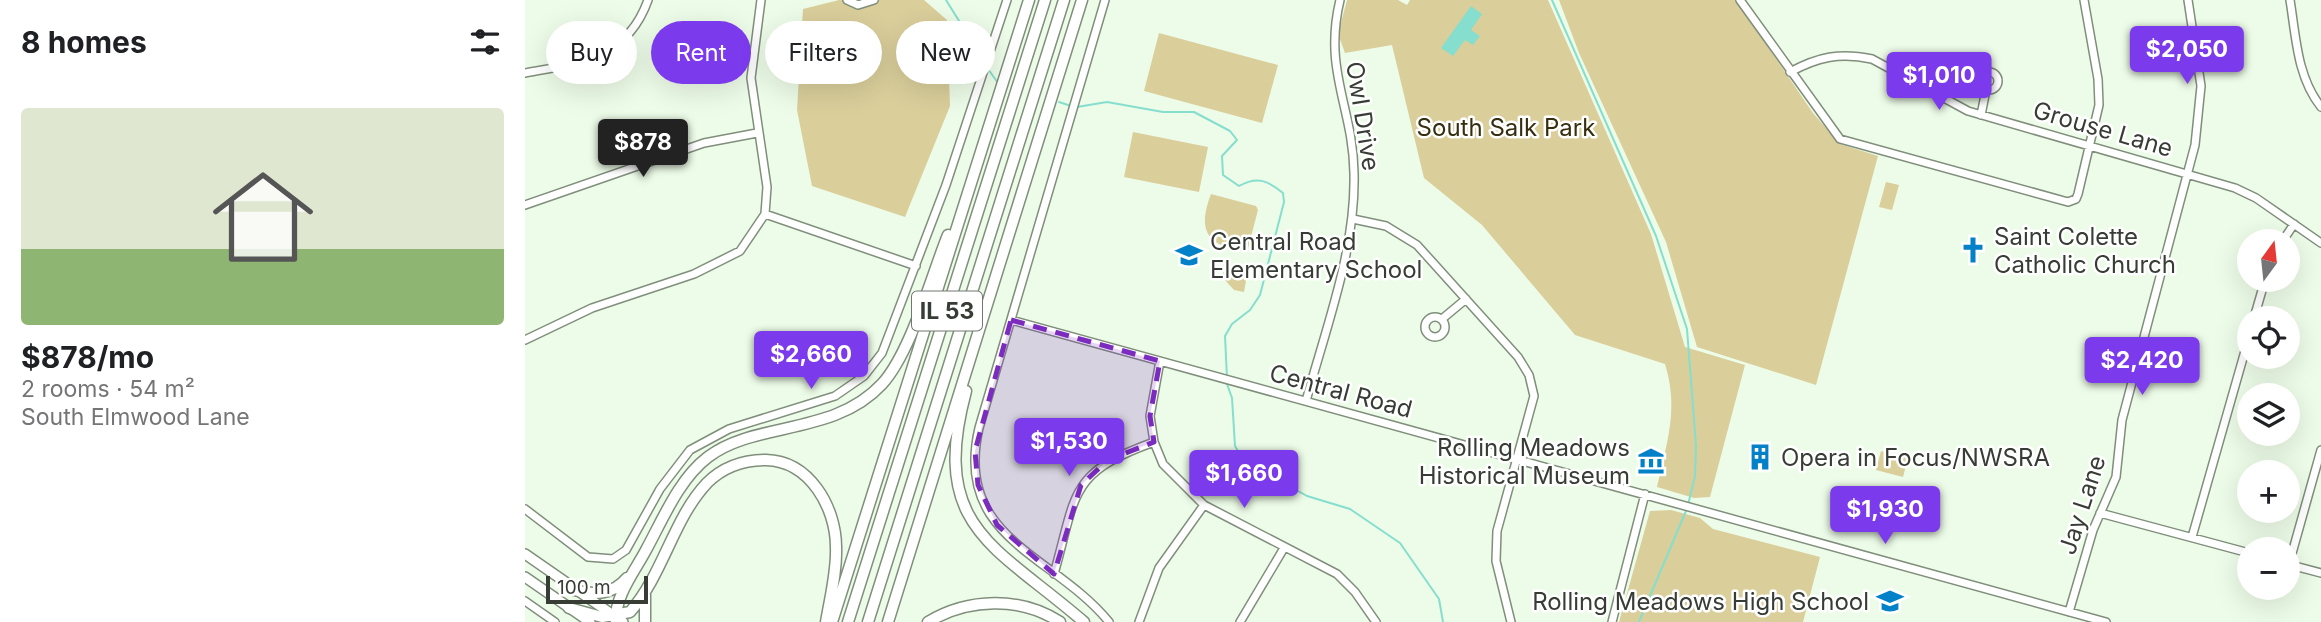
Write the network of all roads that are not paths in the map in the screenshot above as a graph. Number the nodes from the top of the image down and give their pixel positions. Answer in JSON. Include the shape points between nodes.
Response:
{"nodes":[{"id":1,"x":648,"y":0,"type":"edge"},
{"id":2,"x":761,"y":0,"type":"edge"},
{"id":3,"x":848,"y":0,"type":"edge"},
{"id":4,"x":874,"y":0,"type":"edge"},
{"id":5,"x":1007,"y":0,"type":"edge"},
{"id":6,"x":1029,"y":0,"type":"edge"},
{"id":7,"x":1045,"y":0,"type":"edge"},
{"id":8,"x":1064,"y":0,"type":"edge"},
{"id":9,"x":1082,"y":0,"type":"edge"},
{"id":10,"x":1105,"y":0,"type":"edge"},
{"id":11,"x":1340,"y":0,"type":"edge"},
{"id":12,"x":1740,"y":0,"type":"edge"},
{"id":13,"x":2084,"y":0,"type":"edge"},
{"id":14,"x":2187,"y":0,"type":"edge"},
{"id":15,"x":2290,"y":0,"type":"edge"},
{"id":16,"x":1790,"y":72,"type":"junction"},
{"id":17,"x":525,"y":73,"type":"edge"},
{"id":18,"x":1986,"y":90,"type":"dead end"},
{"id":19,"x":2321,"y":107,"type":"edge"},
{"id":20,"x":1981,"y":115,"type":"junction"},
{"id":21,"x":757,"y":133,"type":"junction"},
{"id":22,"x":2091,"y":145,"type":"junction"},
{"id":23,"x":977,"y":159,"type":"junction"},
{"id":24,"x":2190,"y":173,"type":"junction"},
{"id":25,"x":525,"y":205,"type":"edge"},
{"id":26,"x":765,"y":214,"type":"junction"},
{"id":27,"x":1353,"y":219,"type":"junction"},
{"id":28,"x":2294,"y":224,"type":"junction"},
{"id":29,"x":2291,"y":229,"type":"edge"},
{"id":30,"x":2321,"y":243,"type":"edge"},
{"id":31,"x":916,"y":266,"type":"junction"},
{"id":32,"x":1466,"y":299,"type":"junction"},
{"id":33,"x":1442,"y":319,"type":"dead end"},
{"id":34,"x":982,"y":320,"type":"junction"},
{"id":35,"x":1011,"y":320,"type":"junction"},
{"id":36,"x":525,"y":340,"type":"edge"},
{"id":37,"x":1160,"y":361,"type":"junction"},
{"id":38,"x":2240,"y":369,"type":"edge"},
{"id":39,"x":1306,"y":401,"type":"junction"},
{"id":40,"x":1154,"y":442,"type":"junction"},
{"id":41,"x":2321,"y":450,"type":"edge"},
{"id":42,"x":1517,"y":459,"type":"junction"},
{"id":43,"x":1645,"y":494,"type":"junction"},
{"id":44,"x":1204,"y":505,"type":"junction"},
{"id":45,"x":525,"y":509,"type":"edge"},
{"id":46,"x":2100,"y":513,"type":"junction"},
{"id":47,"x":2192,"y":537,"type":"junction"},
{"id":48,"x":2296,"y":537,"type":"edge"},
{"id":49,"x":1284,"y":548,"type":"junction"},
{"id":50,"x":2237,"y":550,"type":"edge"},
{"id":51,"x":525,"y":554,"type":"edge"},
{"id":52,"x":642,"y":558,"type":"junction"},
{"id":53,"x":2300,"y":567,"type":"edge"},
{"id":54,"x":2321,"y":573,"type":"edge"},
{"id":55,"x":1054,"y":574,"type":"junction"},
{"id":56,"x":525,"y":577,"type":"edge"},
{"id":57,"x":574,"y":590,"type":"junction"},
{"id":58,"x":645,"y":591,"type":"junction"},
{"id":59,"x":525,"y":601,"type":"edge"},
{"id":60,"x":569,"y":608,"type":"junction"},
{"id":61,"x":2069,"y":612,"type":"junction"},
{"id":62,"x":618,"y":620,"type":"edge"},
{"id":63,"x":555,"y":622,"type":"edge"},
{"id":64,"x":590,"y":622,"type":"edge"},
{"id":65,"x":645,"y":622,"type":"edge"},
{"id":66,"x":825,"y":622,"type":"edge"},
{"id":67,"x":832,"y":622,"type":"edge"},
{"id":68,"x":848,"y":622,"type":"edge"},
{"id":69,"x":868,"y":622,"type":"edge"},
{"id":70,"x":888,"y":622,"type":"edge"},
{"id":71,"x":928,"y":622,"type":"edge"},
{"id":72,"x":1060,"y":622,"type":"edge"},
{"id":73,"x":1084,"y":622,"type":"edge"},
{"id":74,"x":1109,"y":622,"type":"edge"},
{"id":75,"x":1139,"y":622,"type":"edge"},
{"id":76,"x":1240,"y":622,"type":"edge"},
{"id":77,"x":1376,"y":622,"type":"edge"},
{"id":78,"x":1511,"y":622,"type":"edge"},
{"id":79,"x":1612,"y":622,"type":"edge"},
{"id":80,"x":2106,"y":622,"type":"edge"}],
"edges":[{"from":1,"to":17,"type":"street","via":[[642,17],[618,47],[575,64]]},
{"from":2,"to":21,"type":"street","via":[[751,78]]},
{"from":3,"to":4,"type":"street","via":[[857,5]]},
{"from":5,"to":31,"type":"street"},
{"from":6,"to":23,"type":"highway","number":"IL 53"},
{"from":7,"to":68,"type":"highway","number":"IL 53"},
{"from":8,"to":69,"type":"highway","number":"IL 53"},
{"from":9,"to":34,"type":"highway","number":"IL 53"},
{"from":10,"to":35,"type":"street"},
{"from":11,"to":27,"type":"street","name":"Owl Drive","via":[[1333,60],[1353,153]]},
{"from":12,"to":16,"type":"street"},
{"from":13,"to":22,"type":"street","via":[[2099,93]]},
{"from":14,"to":24,"type":"street","name":"Jay Lane","via":[[2201,86]]},
{"from":15,"to":19,"type":"street","via":[[2302,70]]},
{"from":16,"to":20,"type":"street","name":"Grouse Lane","via":[[1827,56],[1855,55]]},
{"from":16,"to":22,"type":"street","via":[[1832,133],[1850,144],[2072,202]]},
{"from":18,"to":20,"type":"street"},
{"from":20,"to":22,"type":"street","name":"Grouse Lane"},
{"from":21,"to":25,"type":"street","via":[[704,143]]},
{"from":21,"to":26,"type":"street","via":[[767,187]]},
{"from":22,"to":24,"type":"street","name":"Grouse Lane"},
{"from":23,"to":52,"type":"highway","via":[[904,347],[882,384],[834,416],[739,442],[709,456],[687,479]]},
{"from":23,"to":67,"type":"highway","number":"IL 53"},
{"from":24,"to":28,"type":"street","name":"Grouse Lane","via":[[2256,198]]},
{"from":24,"to":46,"type":"street","name":"Jay Lane","via":[[2122,419],[2116,477]]},
{"from":26,"to":31,"type":"street"},
{"from":26,"to":36,"type":"street","via":[[740,251],[694,274],[592,309]]},
{"from":27,"to":32,"type":"street","via":[[1386,226],[1408,238]]},
{"from":27,"to":39,"type":"street","name":"Owl Drive"},
{"from":28,"to":29,"type":"street"},
{"from":28,"to":30,"type":"street","name":"Grouse Lane"},
{"from":31,"to":45,"type":"street","via":[[888,342],[864,376],[835,396],[729,429],[690,450],[619,557],[606,561],[588,556]]},
{"from":32,"to":33,"type":"street"},
{"from":32,"to":42,"type":"street","via":[[1518,357],[1532,383],[1534,396]]},
{"from":34,"to":70,"type":"highway","number":"IL 53"},
{"from":34,"to":73,"type":"highway","via":[[958,421],[955,463],[963,505],[971,523],[991,545]]},
{"from":35,"to":37,"type":"street","name":"Central Road"},
{"from":35,"to":55,"type":"street","via":[[977,438],[976,472],[986,506],[1003,533]]},
{"from":37,"to":39,"type":"street","name":"Central Road"},
{"from":37,"to":40,"type":"street","via":[[1150,408]]},
{"from":38,"to":47,"type":"street"},
{"from":39,"to":42,"type":"street","name":"Central Road"},
{"from":40,"to":44,"type":"street","via":[[1163,464]]},
{"from":40,"to":55,"type":"street","via":[[1108,460],[1088,475],[1075,499]]},
{"from":41,"to":48,"type":"street"},
{"from":42,"to":43,"type":"street","name":"Central Road"},
{"from":42,"to":78,"type":"street","via":[[1496,548]]},
{"from":43,"to":61,"type":"street","name":"Central Road"},
{"from":43,"to":79,"type":"street"},
{"from":44,"to":49,"type":"street"},
{"from":44,"to":75,"type":"street","via":[[1159,568]]},
{"from":46,"to":47,"type":"street"},
{"from":46,"to":61,"type":"street","name":"Jay Lane"},
{"from":47,"to":50,"type":"street"},
{"from":49,"to":76,"type":"street"},
{"from":49,"to":77,"type":"street","via":[[1337,574]]},
{"from":51,"to":57,"type":"main road"},
{"from":52,"to":57,"type":"highway","via":[[614,590]]},
{"from":52,"to":62,"type":"highway","via":[[618,604]]},
{"from":53,"to":54,"type":"street"},
{"from":55,"to":74,"type":"street"},
{"from":56,"to":60,"type":"main road"},
{"from":57,"to":62,"type":"main road"},
{"from":58,"to":62,"type":"highway","via":[[631,612]]},
{"from":58,"to":65,"type":"highway"},
{"from":58,"to":66,"type":"highway","via":[[709,481],[739,464],[770,460],[804,473],[829,511],[836,547]]},
{"from":59,"to":63,"type":"street"},
{"from":60,"to":62,"type":"highway"},
{"from":60,"to":64,"type":"main road"},
{"from":61,"to":80,"type":"street","name":"Central Road"},
{"from":71,"to":72,"type":"highway","via":[[963,606],[1000,603],[1028,608]]}]}
